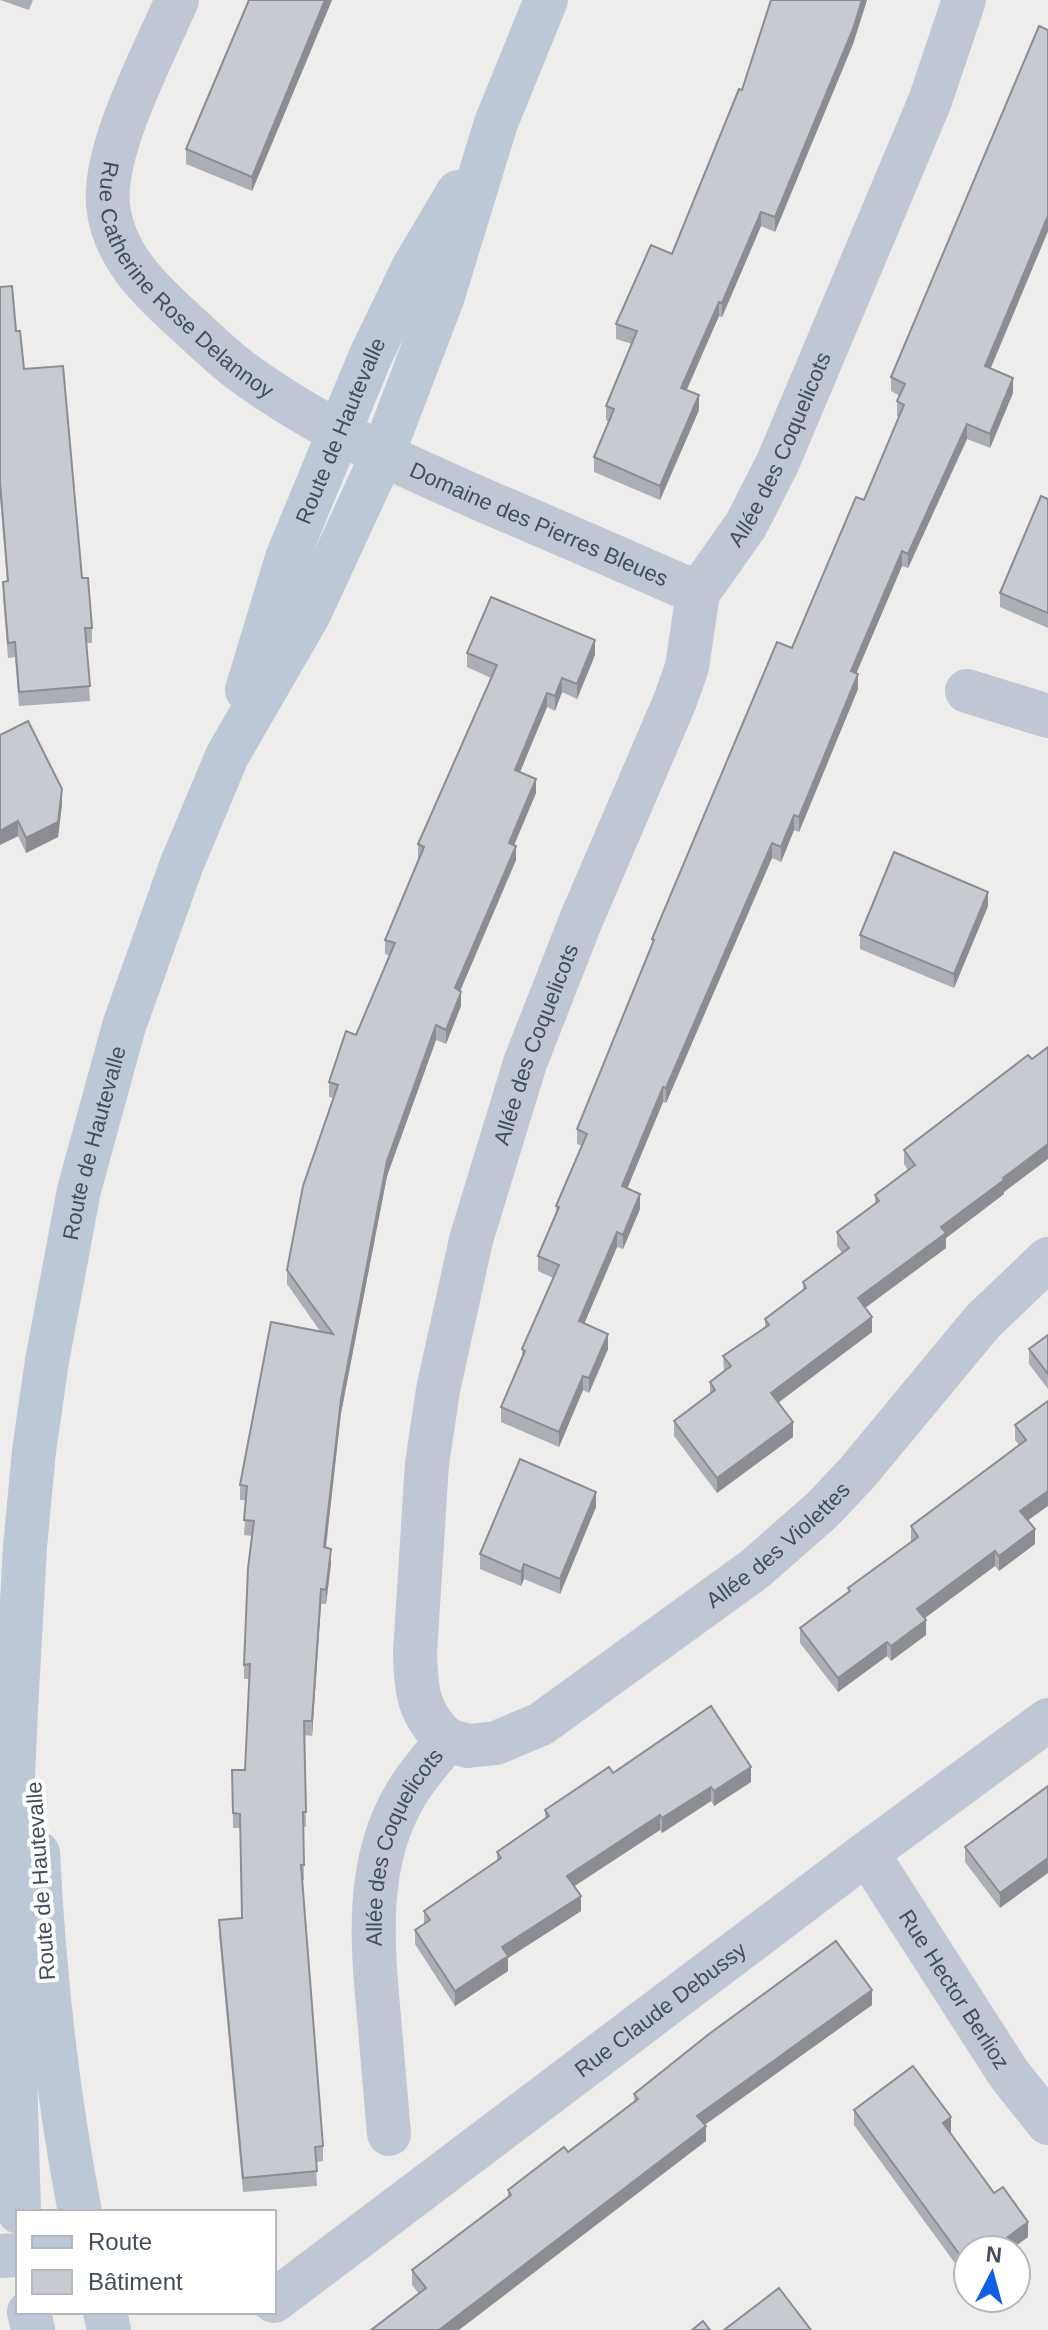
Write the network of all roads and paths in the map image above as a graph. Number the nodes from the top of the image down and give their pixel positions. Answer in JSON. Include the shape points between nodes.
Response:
{"nodes":[{"id":1,"x":177,"y":0,"type":"edge"},
{"id":2,"x":546,"y":0,"type":"edge"},
{"id":3,"x":964,"y":0,"type":"edge"},
{"id":4,"x":496,"y":123,"type":"junction"},
{"id":5,"x":340,"y":431,"type":"junction"},
{"id":6,"x":382,"y":456,"type":"junction"},
{"id":7,"x":698,"y":593,"type":"junction"},
{"id":8,"x":967,"y":691,"type":"dead end"},
{"id":9,"x":1048,"y":716,"type":"edge"},
{"id":10,"x":227,"y":756,"type":"junction"},
{"id":11,"x":1048,"y":1259,"type":"edge"},
{"id":12,"x":25,"y":1547,"type":"junction"},
{"id":13,"x":1048,"y":1720,"type":"edge"},
{"id":14,"x":447,"y":1740,"type":"junction"},
{"id":15,"x":867,"y":1853,"type":"junction"},
{"id":16,"x":1048,"y":2123,"type":"edge"},
{"id":17,"x":389,"y":2134,"type":"dead end"},
{"id":18,"x":12,"y":2187,"type":"edge"},
{"id":19,"x":76,"y":2210,"type":"edge"},
{"id":20,"x":78,"y":2210,"type":"edge"},
{"id":21,"x":276,"y":2299,"type":"edge"}],
"edges":[{"from":1,"to":5,"type":"street","name":"Rue Catherine Rose Delannoy","via":[[111,163],[108,201],[116,235],[147,287],[226,359]]},
{"from":2,"to":4,"type":"main road","name":"Route de Hautevalle"},
{"from":3,"to":7,"type":"street","name":"Allée des Coquelicots","via":[[925,113],[778,462],[746,525]]},
{"from":4,"to":5,"type":"main road","name":"Route de Hautevalle","via":[[393,307]]},
{"from":4,"to":6,"type":"main road","name":"Route de Hautevalle","via":[[442,299]]},
{"from":5,"to":6,"type":"street","name":"Rue Catherine Rose Delannoy"},
{"from":5,"to":10,"type":"main road","name":"Route de Hautevalle","via":[[282,572]]},
{"from":6,"to":7,"type":"street","name":"Domaine des Pierres Bleues"},
{"from":6,"to":10,"type":"main road","name":"Route de Hautevalle","via":[[309,614]]},
{"from":7,"to":14,"type":"street","name":"Allée des Coquelicots","via":[[687,667],[675,701],[525,1063],[471,1240],[447,1345],[427,1464],[415,1682],[421,1707]]},
{"from":8,"to":9,"type":"street"},
{"from":10,"to":12,"type":"main road","name":"Route de Hautevalle","via":[[156,932],[101,1103],[47,1361]]},
{"from":11,"to":14,"type":"street","name":"Allée des Violettes","via":[[983,1321],[840,1491],[756,1568],[541,1724],[496,1743],[468,1746]]},
{"from":12,"to":18,"type":"main road","name":"Route de Hautevalle","via":[[9,1863]]},
{"from":12,"to":20,"type":"main road","name":"Route de Hautevalle","via":[[47,1987]]},
{"from":13,"to":15,"type":"street","name":"Rue Claude Debussy"},
{"from":14,"to":17,"type":"street","name":"Allée des Coquelicots","via":[[405,1795],[376,1878],[373,1954]]},
{"from":15,"to":16,"type":"street","name":"Rue Hector Berlioz","via":[[1009,2074]]},
{"from":15,"to":21,"type":"street","name":"Rue Claude Debussy"},
{"from":18,"to":19,"type":"main road","via":[[45,2181]]}]}
